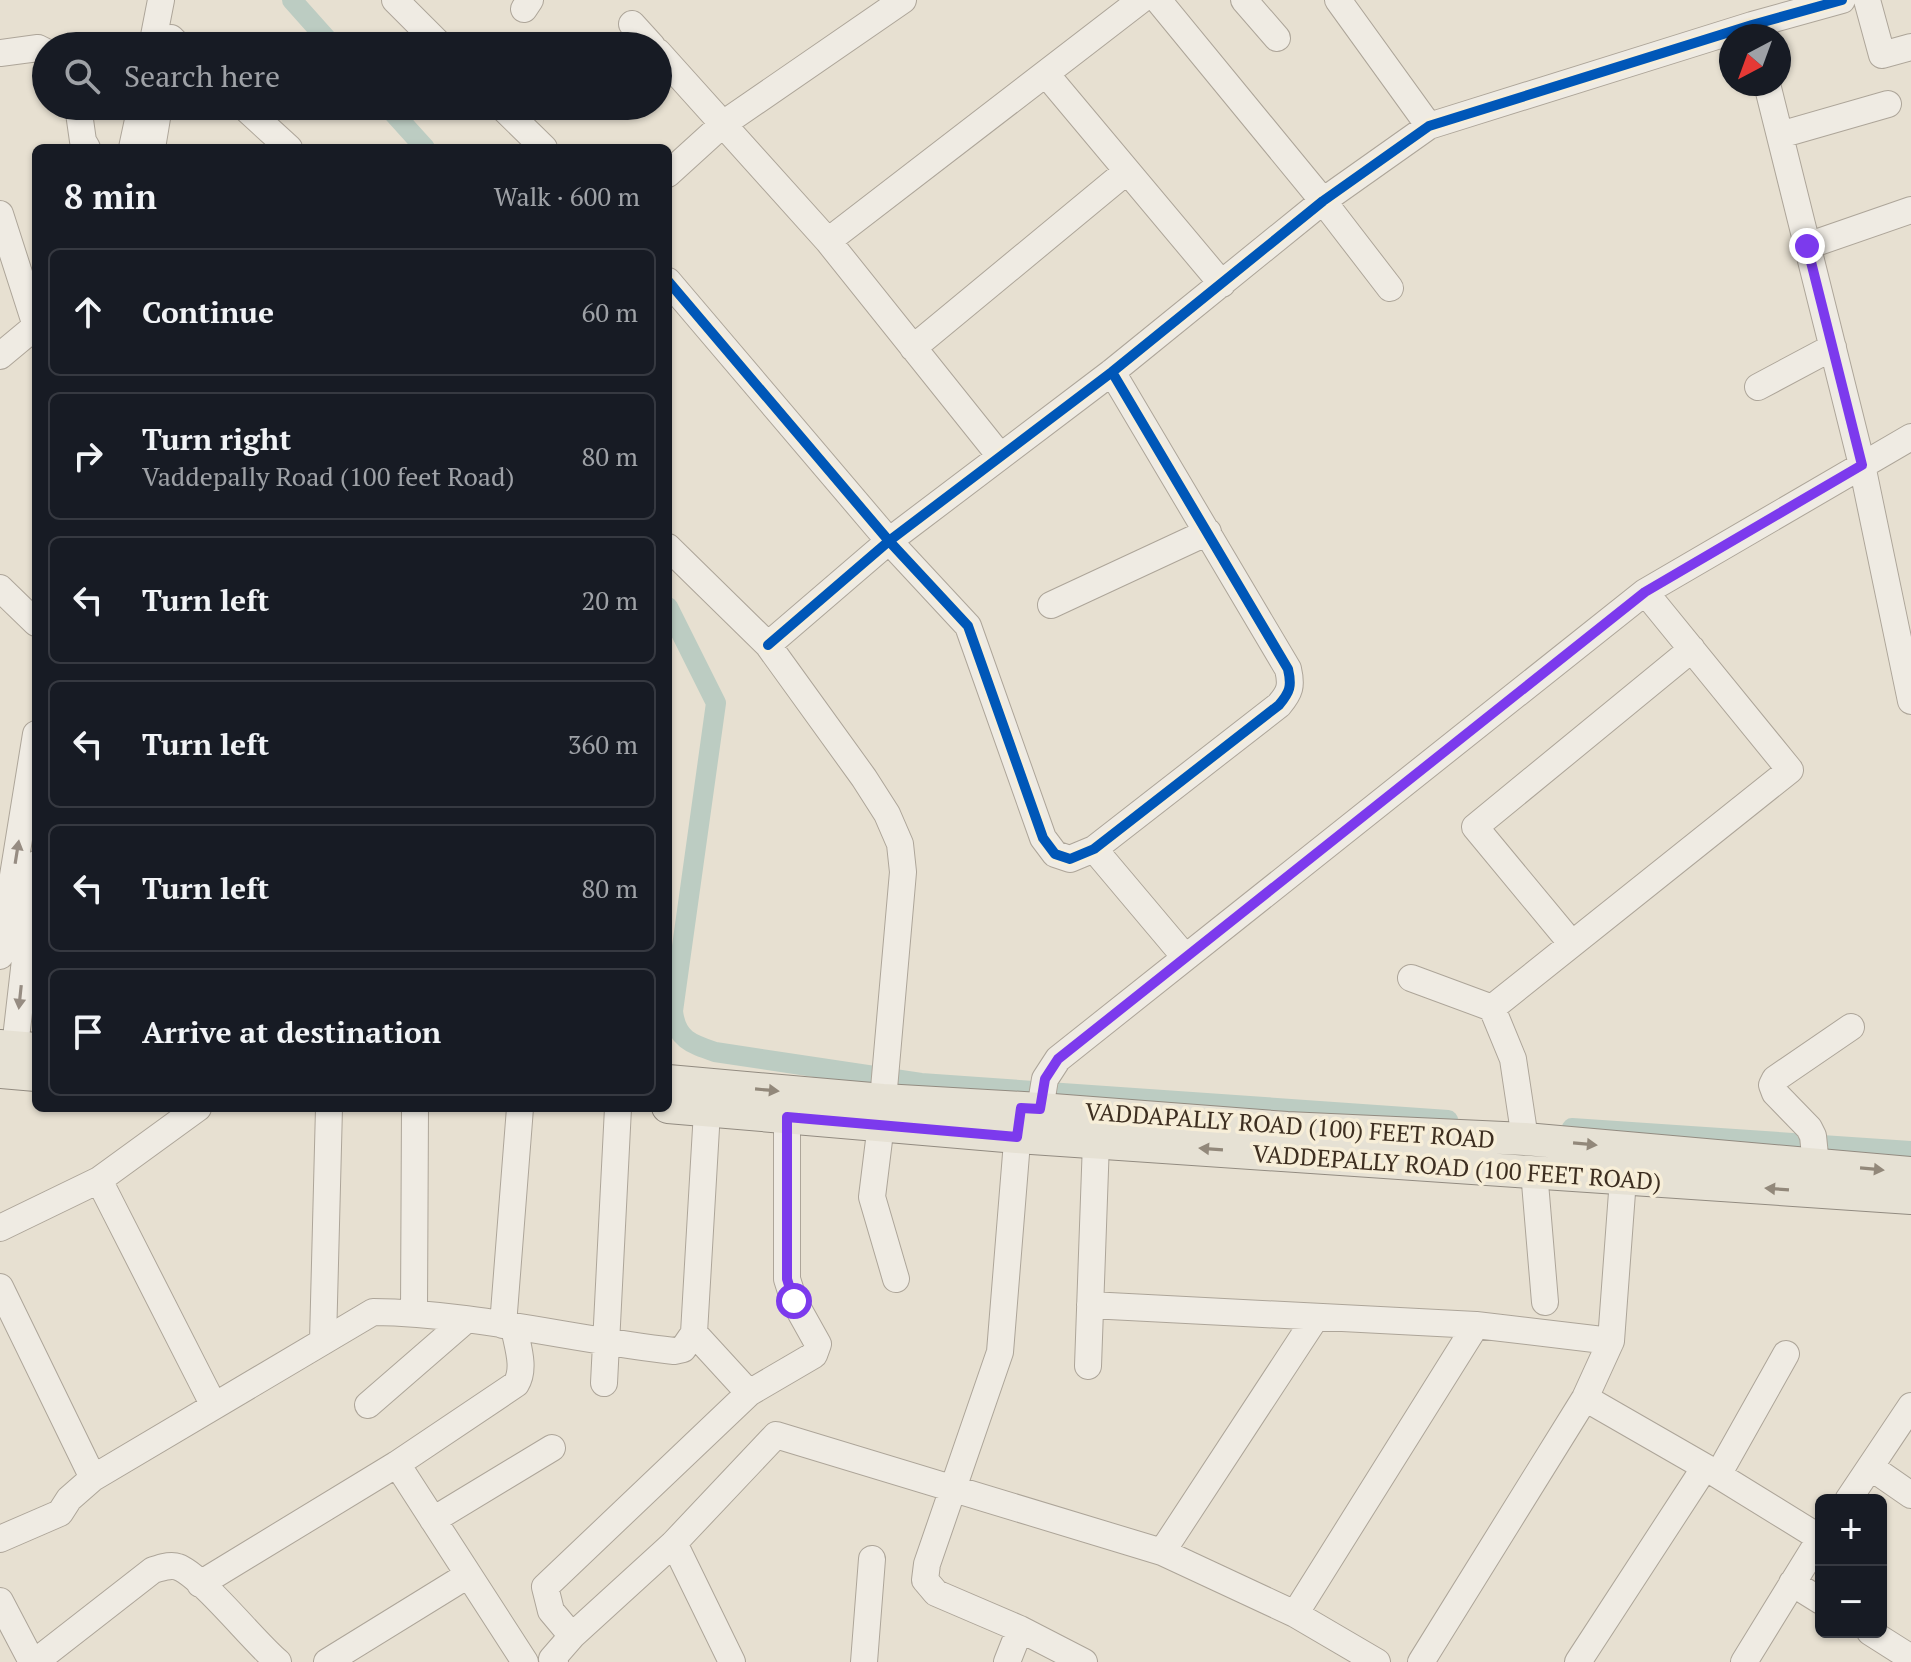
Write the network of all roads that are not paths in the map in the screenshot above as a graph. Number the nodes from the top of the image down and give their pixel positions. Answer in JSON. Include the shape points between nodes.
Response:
{"nodes":[{"id":1,"x":161,"y":0,"type":"edge"},
{"id":2,"x":177,"y":0,"type":"edge"},
{"id":3,"x":395,"y":0,"type":"edge"},
{"id":4,"x":903,"y":0,"type":"edge"},
{"id":5,"x":1141,"y":0,"type":"edge"},
{"id":6,"x":1158,"y":0,"type":"edge"},
{"id":7,"x":1244,"y":0,"type":"edge"},
{"id":8,"x":1338,"y":0,"type":"edge"},
{"id":9,"x":1867,"y":0,"type":"edge"},
{"id":10,"x":1838,"y":1,"type":"edge"},
{"id":11,"x":1751,"y":20,"type":"edge"},
{"id":12,"x":632,"y":24,"type":"dead end"},
{"id":13,"x":166,"y":32,"type":"edge"},
{"id":14,"x":170,"y":32,"type":"edge"},
{"id":15,"x":427,"y":32,"type":"edge"},
{"id":16,"x":639,"y":32,"type":"edge"},
{"id":17,"x":1277,"y":38,"type":"dead end"},
{"id":18,"x":1911,"y":47,"type":"edge"},
{"id":19,"x":32,"y":49,"type":"edge"},
{"id":20,"x":0,"y":53,"type":"edge"},
{"id":21,"x":672,"y":68,"type":"edge"},
{"id":22,"x":1046,"y":74,"type":"junction"},
{"id":23,"x":1770,"y":96,"type":"edge"},
{"id":24,"x":1888,"y":104,"type":"dead end"},
{"id":25,"x":80,"y":120,"type":"edge"},
{"id":26,"x":138,"y":120,"type":"edge"},
{"id":27,"x":157,"y":120,"type":"edge"},
{"id":28,"x":258,"y":120,"type":"edge"},
{"id":29,"x":515,"y":120,"type":"edge"},
{"id":30,"x":723,"y":124,"type":"junction"},
{"id":31,"x":1429,"y":126,"type":"junction"},
{"id":32,"x":1780,"y":135,"type":"junction"},
{"id":33,"x":85,"y":144,"type":"edge"},
{"id":34,"x":133,"y":144,"type":"edge"},
{"id":35,"x":153,"y":144,"type":"edge"},
{"id":36,"x":285,"y":144,"type":"edge"},
{"id":37,"x":540,"y":144,"type":"edge"},
{"id":38,"x":672,"y":170,"type":"edge"},
{"id":39,"x":1127,"y":171,"type":"junction"},
{"id":40,"x":1323,"y":201,"type":"junction"},
{"id":41,"x":1911,"y":210,"type":"edge"},
{"id":42,"x":0,"y":214,"type":"edge"},
{"id":43,"x":828,"y":241,"type":"junction"},
{"id":44,"x":1807,"y":246,"type":"junction"},
{"id":45,"x":1222,"y":284,"type":"junction"},
{"id":46,"x":672,"y":286,"type":"edge"},
{"id":47,"x":1390,"y":288,"type":"dead end"},
{"id":48,"x":32,"y":314,"type":"edge"},
{"id":49,"x":32,"y":329,"type":"edge"},
{"id":50,"x":1833,"y":347,"type":"junction"},
{"id":51,"x":913,"y":348,"type":"junction"},
{"id":52,"x":0,"y":356,"type":"edge"},
{"id":53,"x":1112,"y":372,"type":"junction"},
{"id":54,"x":1758,"y":387,"type":"dead end"},
{"id":55,"x":1911,"y":437,"type":"edge"},
{"id":56,"x":1000,"y":456,"type":"junction"},
{"id":57,"x":1862,"y":465,"type":"junction"},
{"id":58,"x":1208,"y":532,"type":"junction"},
{"id":59,"x":889,"y":541,"type":"junction"},
{"id":60,"x":672,"y":551,"type":"edge"},
{"id":61,"x":0,"y":588,"type":"edge"},
{"id":62,"x":1645,"y":592,"type":"junction"},
{"id":63,"x":1901,"y":603,"type":"edge"},
{"id":64,"x":1051,"y":605,"type":"dead end"},
{"id":65,"x":32,"y":619,"type":"edge"},
{"id":66,"x":768,"y":645,"type":"junction"},
{"id":67,"x":1692,"y":649,"type":"junction"},
{"id":68,"x":1910,"y":691,"type":"edge"},
{"id":69,"x":32,"y":769,"type":"edge"},
{"id":70,"x":1094,"y":849,"type":"junction"},
{"id":71,"x":32,"y":877,"type":"edge"},
{"id":72,"x":13,"y":937,"type":"edge"},
{"id":73,"x":1572,"y":944,"type":"junction"},
{"id":74,"x":1185,"y":957,"type":"junction"},
{"id":75,"x":1411,"y":978,"type":"dead end"},
{"id":76,"x":1492,"y":1008,"type":"junction"},
{"id":77,"x":1851,"y":1027,"type":"dead end"},
{"id":78,"x":16,"y":1060,"type":"edge"},
{"id":79,"x":884,"y":1094,"type":"junction"},
{"id":80,"x":686,"y":1098,"type":"edge"},
{"id":81,"x":1033,"y":1106,"type":"junction"},
{"id":82,"x":192,"y":1112,"type":"edge"},
{"id":83,"x":329,"y":1112,"type":"edge"},
{"id":84,"x":415,"y":1112,"type":"edge"},
{"id":85,"x":520,"y":1112,"type":"edge"},
{"id":86,"x":618,"y":1112,"type":"edge"},
{"id":87,"x":787,"y":1117,"type":"junction"},
{"id":88,"x":1524,"y":1126,"type":"junction"},
{"id":89,"x":1096,"y":1142,"type":"junction"},
{"id":90,"x":1815,"y":1150,"type":"junction"},
{"id":91,"x":1534,"y":1171,"type":"junction"},
{"id":92,"x":1911,"y":1173,"type":"edge"},
{"id":93,"x":1623,"y":1179,"type":"junction"},
{"id":94,"x":99,"y":1180,"type":"junction"},
{"id":95,"x":1911,"y":1198,"type":"edge"},
{"id":96,"x":0,"y":1228,"type":"edge"},
{"id":97,"x":896,"y":1279,"type":"dead end"},
{"id":98,"x":0,"y":1287,"type":"edge"},
{"id":99,"x":1545,"y":1302,"type":"dead end"},
{"id":100,"x":1090,"y":1305,"type":"junction"},
{"id":101,"x":414,"y":1312,"type":"junction"},
{"id":102,"x":1316,"y":1317,"type":"junction"},
{"id":103,"x":466,"y":1320,"type":"junction"},
{"id":104,"x":1476,"y":1325,"type":"junction"},
{"id":105,"x":508,"y":1326,"type":"junction"},
{"id":106,"x":694,"y":1333,"type":"junction"},
{"id":107,"x":323,"y":1341,"type":"junction"},
{"id":108,"x":1611,"y":1341,"type":"junction"},
{"id":109,"x":605,"y":1344,"type":"junction"},
{"id":110,"x":1786,"y":1354,"type":"dead end"},
{"id":111,"x":1088,"y":1366,"type":"dead end"},
{"id":112,"x":604,"y":1383,"type":"dead end"},
{"id":113,"x":749,"y":1393,"type":"junction"},
{"id":114,"x":1585,"y":1398,"type":"junction"},
{"id":115,"x":368,"y":1405,"type":"dead end"},
{"id":116,"x":214,"y":1406,"type":"junction"},
{"id":117,"x":1911,"y":1406,"type":"edge"},
{"id":118,"x":552,"y":1448,"type":"dead end"},
{"id":119,"x":397,"y":1464,"type":"junction"},
{"id":120,"x":1872,"y":1468,"type":"junction"},
{"id":121,"x":1712,"y":1471,"type":"junction"},
{"id":122,"x":93,"y":1478,"type":"junction"},
{"id":123,"x":954,"y":1489,"type":"junction"},
{"id":124,"x":1852,"y":1494,"type":"edge"},
{"id":125,"x":1911,"y":1495,"type":"edge"},
{"id":126,"x":433,"y":1520,"type":"junction"},
{"id":127,"x":1815,"y":1535,"type":"edge"},
{"id":128,"x":0,"y":1539,"type":"edge"},
{"id":129,"x":674,"y":1543,"type":"junction"},
{"id":130,"x":1815,"y":1546,"type":"edge"},
{"id":131,"x":1162,"y":1552,"type":"junction"},
{"id":132,"x":872,"y":1559,"type":"dead end"},
{"id":133,"x":468,"y":1575,"type":"junction"},
{"id":134,"x":1792,"y":1583,"type":"junction"},
{"id":135,"x":200,"y":1584,"type":"junction"},
{"id":136,"x":1815,"y":1597,"type":"edge"},
{"id":137,"x":0,"y":1601,"type":"edge"},
{"id":138,"x":1295,"y":1614,"type":"junction"},
{"id":139,"x":1020,"y":1629,"type":"junction"},
{"id":140,"x":572,"y":1636,"type":"junction"},
{"id":141,"x":1878,"y":1638,"type":"edge"},
{"id":142,"x":1903,"y":1657,"type":"edge"},
{"id":143,"x":263,"y":1658,"type":"edge"},
{"id":144,"x":551,"y":1661,"type":"edge"},
{"id":145,"x":34,"y":1662,"type":"edge"},
{"id":146,"x":327,"y":1662,"type":"edge"},
{"id":147,"x":525,"y":1662,"type":"edge"},
{"id":148,"x":732,"y":1662,"type":"edge"},
{"id":149,"x":864,"y":1662,"type":"edge"},
{"id":150,"x":1007,"y":1662,"type":"edge"},
{"id":151,"x":1084,"y":1662,"type":"edge"},
{"id":152,"x":1377,"y":1662,"type":"edge"},
{"id":153,"x":1421,"y":1662,"type":"edge"},
{"id":154,"x":1578,"y":1662,"type":"edge"},
{"id":155,"x":1744,"y":1662,"type":"edge"}],
"edges":[{"from":1,"to":13,"type":"street"},
{"from":2,"to":14,"type":"street"},
{"from":3,"to":15,"type":"street"},
{"from":4,"to":30,"type":"street"},
{"from":5,"to":22,"type":"street"},
{"from":6,"to":40,"type":"street"},
{"from":7,"to":17,"type":"street"},
{"from":8,"to":31,"type":"street"},
{"from":9,"to":18,"type":"street","via":[[1882,55]]},
{"from":10,"to":11,"type":"street"},
{"from":11,"to":31,"type":"street"},
{"from":12,"to":16,"type":"street"},
{"from":19,"to":20,"type":"street"},
{"from":21,"to":30,"type":"street"},
{"from":22,"to":39,"type":"street"},
{"from":22,"to":43,"type":"street"},
{"from":23,"to":32,"type":"street"},
{"from":24,"to":32,"type":"street"},
{"from":25,"to":33,"type":"street"},
{"from":26,"to":34,"type":"street"},
{"from":27,"to":35,"type":"street"},
{"from":28,"to":36,"type":"street"},
{"from":29,"to":37,"type":"street"},
{"from":30,"to":38,"type":"street"},
{"from":30,"to":43,"type":"street"},
{"from":31,"to":40,"type":"street"},
{"from":32,"to":44,"type":"street"},
{"from":39,"to":45,"type":"street"},
{"from":39,"to":51,"type":"street"},
{"from":40,"to":45,"type":"street"},
{"from":40,"to":47,"type":"street"},
{"from":41,"to":44,"type":"street"},
{"from":42,"to":48,"type":"street"},
{"from":43,"to":51,"type":"street"},
{"from":44,"to":50,"type":"street"},
{"from":45,"to":53,"type":"street"},
{"from":46,"to":59,"type":"street"},
{"from":49,"to":52,"type":"street"},
{"from":50,"to":54,"type":"street"},
{"from":50,"to":57,"type":"street"},
{"from":51,"to":56,"type":"street"},
{"from":53,"to":56,"type":"street"},
{"from":53,"to":58,"type":"street"},
{"from":55,"to":57,"type":"street"},
{"from":56,"to":59,"type":"street"},
{"from":57,"to":62,"type":"street"},
{"from":57,"to":63,"type":"street"},
{"from":58,"to":64,"type":"street"},
{"from":58,"to":70,"type":"street","via":[[1288,669],[1289,693]]},
{"from":59,"to":66,"type":"street"},
{"from":59,"to":70,"type":"street","via":[[968,626],[1043,838],[1055,854],[1070,859]]},
{"from":60,"to":66,"type":"street"},
{"from":61,"to":65,"type":"street"},
{"from":62,"to":67,"type":"street"},
{"from":62,"to":74,"type":"street"},
{"from":63,"to":68,"type":"street"},
{"from":66,"to":79,"type":"street","via":[[864,778],[900,844],[903,872]]},
{"from":67,"to":73,"type":"street","via":[[1475,827]]},
{"from":67,"to":73,"type":"street","via":[[1790,770]]},
{"from":72,"to":69,"type":"street","one_way":true},
{"from":70,"to":74,"type":"street"},
{"from":71,"to":72,"type":"street"},
{"from":72,"to":78,"type":"street","one_way":true},
{"from":73,"to":76,"type":"street"},
{"from":74,"to":81,"type":"street","via":[[1058,1059]]},
{"from":75,"to":76,"type":"street"},
{"from":76,"to":88,"type":"street","via":[[1513,1059]]},
{"from":77,"to":90,"type":"street","via":[[1772,1085],[1809,1128]]},
{"from":80,"to":79,"type":"main road","name":"VADDAPALLY ROAD (100) FEET ROAD","one_way":true},
{"from":79,"to":81,"type":"main road","name":"VADDAPALLY ROAD (100) FEET ROAD"},
{"from":79,"to":87,"type":"main road"},
{"from":79,"to":97,"type":"street","via":[[872,1197]]},
{"from":80,"to":87,"type":"main road"},
{"from":80,"to":106,"type":"street"},
{"from":81,"to":88,"type":"main road","name":"VADDAPALLY ROAD (100) FEET ROAD","via":[[1287,1128]]},
{"from":81,"to":89,"type":"main road","name":"VADDEPALLY ROAD (100 FEET ROAD)"},
{"from":81,"to":123,"type":"street","via":[[1000,1352]]},
{"from":82,"to":94,"type":"street"},
{"from":83,"to":107,"type":"street"},
{"from":84,"to":101,"type":"street"},
{"from":85,"to":105,"type":"street"},
{"from":86,"to":109,"type":"street"},
{"from":87,"to":113,"type":"street","via":[[787,1279],[818,1349]]},
{"from":88,"to":90,"type":"main road","name":"VADDAPALLY ROAD (100) FEET ROAD","one_way":true},
{"from":91,"to":89,"type":"main road","name":"VADDEPALLY ROAD (100 FEET ROAD)","one_way":true},
{"from":89,"to":100,"type":"street"},
{"from":90,"to":92,"type":"main road","name":"VADDAPALLY ROAD (100) FEET ROAD","one_way":true},
{"from":91,"to":93,"type":"main road","name":"VADDEPALLY ROAD (100 FEET ROAD)"},
{"from":91,"to":99,"type":"street"},
{"from":95,"to":93,"type":"main road","name":"VADDEPALLY ROAD (100 FEET ROAD)","one_way":true},
{"from":93,"to":108,"type":"street"},
{"from":94,"to":96,"type":"street"},
{"from":94,"to":116,"type":"street"},
{"from":98,"to":122,"type":"street"},
{"from":100,"to":102,"type":"street"},
{"from":100,"to":111,"type":"street"},
{"from":101,"to":103,"type":"street"},
{"from":101,"to":107,"type":"street","via":[[373,1312]]},
{"from":102,"to":104,"type":"street"},
{"from":102,"to":131,"type":"street"},
{"from":103,"to":105,"type":"street"},
{"from":103,"to":115,"type":"street"},
{"from":104,"to":108,"type":"street"},
{"from":104,"to":138,"type":"street"},
{"from":105,"to":109,"type":"street"},
{"from":105,"to":119,"type":"street","via":[[521,1364],[516,1384]]},
{"from":106,"to":109,"type":"street","via":[[683,1349],[674,1351]]},
{"from":106,"to":113,"type":"street"},
{"from":107,"to":116,"type":"street"},
{"from":108,"to":114,"type":"street"},
{"from":109,"to":112,"type":"street"},
{"from":110,"to":121,"type":"street"},
{"from":113,"to":140,"type":"street","via":[[545,1587],[551,1611]]},
{"from":114,"to":121,"type":"street"},
{"from":114,"to":153,"type":"street"},
{"from":116,"to":122,"type":"street"},
{"from":117,"to":120,"type":"street"},
{"from":118,"to":126,"type":"street"},
{"from":119,"to":126,"type":"street"},
{"from":119,"to":135,"type":"street"},
{"from":120,"to":124,"type":"street"},
{"from":120,"to":125,"type":"street"},
{"from":121,"to":127,"type":"street"},
{"from":121,"to":154,"type":"street"},
{"from":122,"to":128,"type":"street","via":[[60,1513]]},
{"from":123,"to":129,"type":"street","via":[[776,1435]]},
{"from":123,"to":131,"type":"street"},
{"from":123,"to":139,"type":"street","via":[[925,1580],[936,1593]]},
{"from":126,"to":133,"type":"street"},
{"from":129,"to":140,"type":"street"},
{"from":129,"to":148,"type":"street"},
{"from":130,"to":134,"type":"street"},
{"from":131,"to":138,"type":"street"},
{"from":132,"to":149,"type":"street"},
{"from":133,"to":146,"type":"street"},
{"from":133,"to":147,"type":"street"},
{"from":134,"to":136,"type":"street"},
{"from":134,"to":155,"type":"street"},
{"from":135,"to":143,"type":"street"},
{"from":135,"to":145,"type":"street","via":[[178,1567],[153,1570]]},
{"from":137,"to":145,"type":"street"},
{"from":138,"to":152,"type":"street"},
{"from":139,"to":150,"type":"street"},
{"from":139,"to":151,"type":"street"},
{"from":140,"to":144,"type":"street"},
{"from":141,"to":142,"type":"street"}]}
